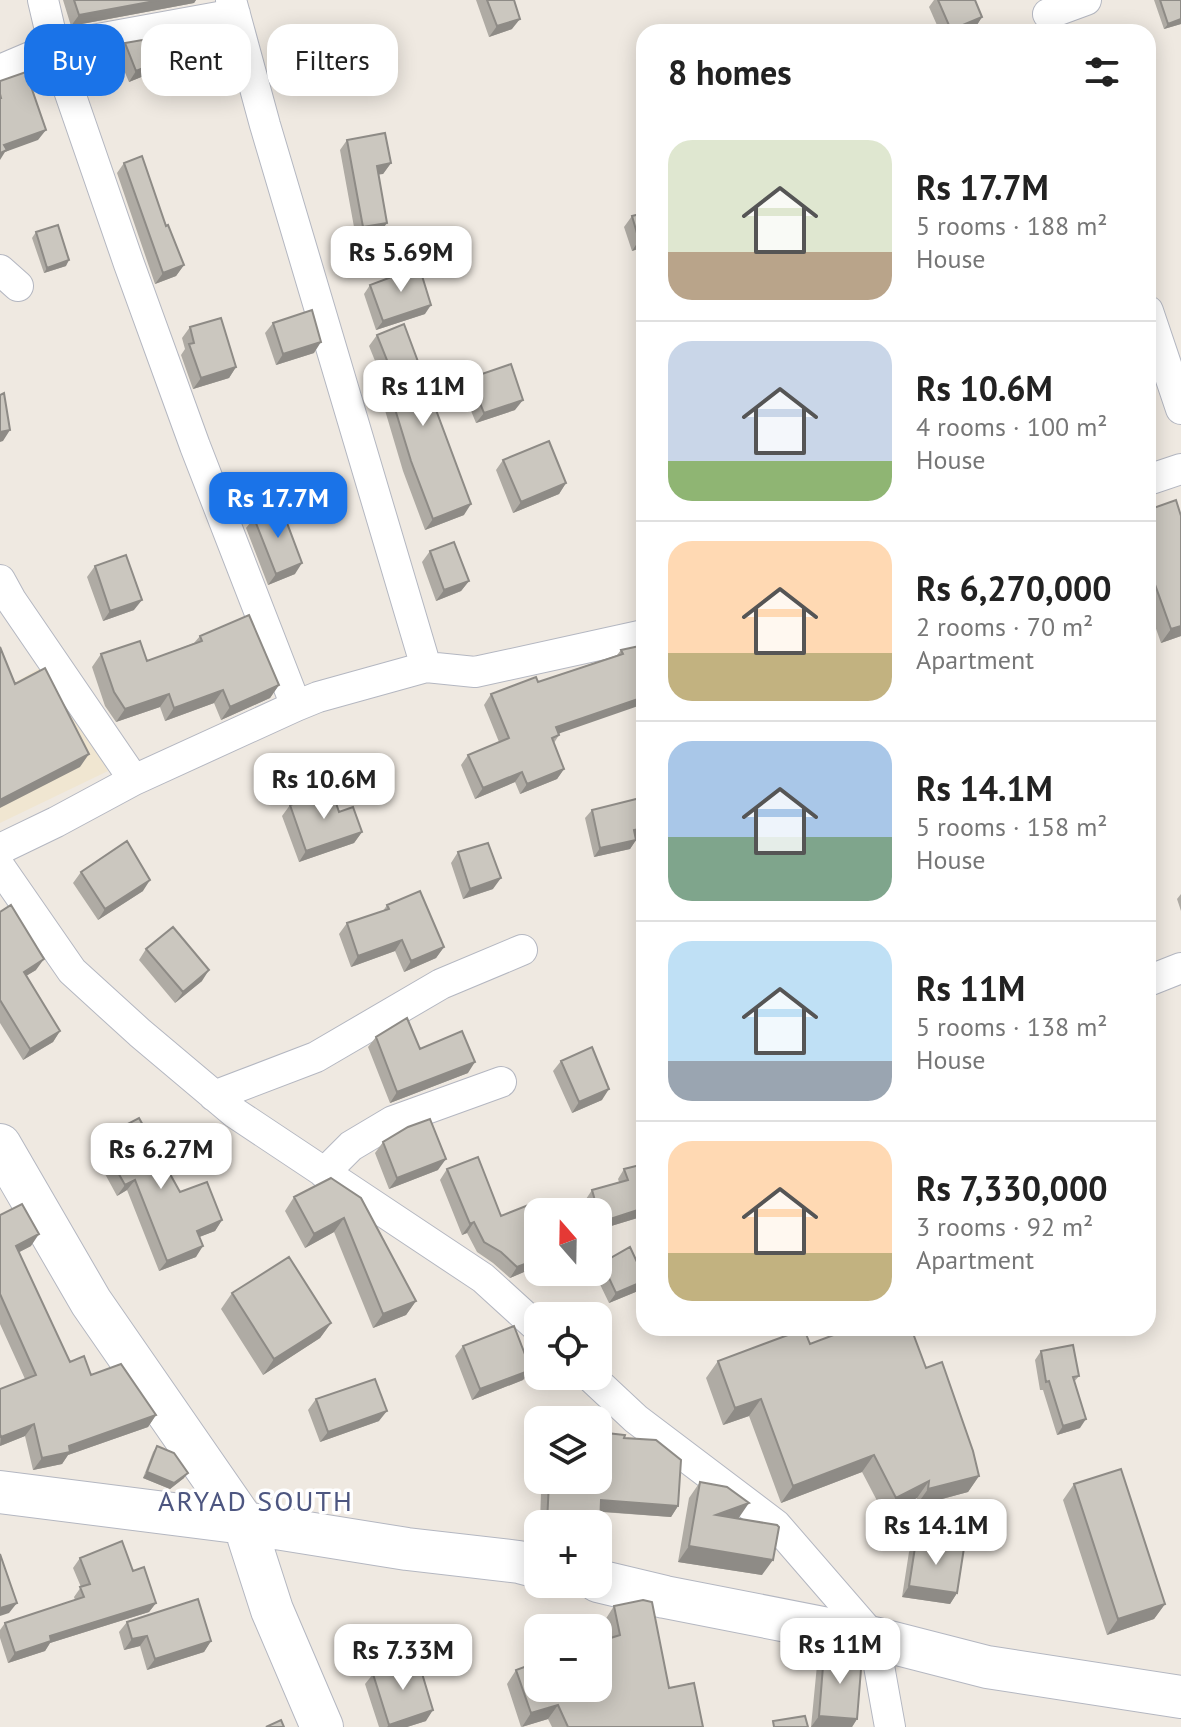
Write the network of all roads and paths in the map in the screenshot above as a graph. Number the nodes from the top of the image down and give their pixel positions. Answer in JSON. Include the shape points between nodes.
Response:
{"nodes":[{"id":1,"x":43,"y":0,"type":"edge"},
{"id":2,"x":1086,"y":0,"type":"edge"},
{"id":3,"x":233,"y":7,"type":"edge"},
{"id":4,"x":1048,"y":15,"type":"edge"},
{"id":5,"x":49,"y":24,"type":"edge"},
{"id":6,"x":125,"y":31,"type":"edge"},
{"id":7,"x":24,"y":60,"type":"edge"},
{"id":8,"x":0,"y":70,"type":"edge"},
{"id":9,"x":71,"y":96,"type":"edge"},
{"id":10,"x":1156,"y":335,"type":"edge"},
{"id":11,"x":1181,"y":409,"type":"edge"},
{"id":12,"x":1181,"y":469,"type":"edge"},
{"id":13,"x":1156,"y":477,"type":"edge"},
{"id":14,"x":0,"y":580,"type":"edge"},
{"id":15,"x":636,"y":637,"type":"edge"},
{"id":16,"x":426,"y":667,"type":"junction"},
{"id":17,"x":296,"y":706,"type":"junction"},
{"id":18,"x":134,"y":780,"type":"junction"},
{"id":19,"x":0,"y":849,"type":"edge"},
{"id":20,"x":0,"y":867,"type":"edge"},
{"id":21,"x":522,"y":950,"type":"dead end"},
{"id":22,"x":1181,"y":968,"type":"edge"},
{"id":23,"x":1156,"y":978,"type":"edge"},
{"id":24,"x":501,"y":1082,"type":"dead end"},
{"id":25,"x":214,"y":1096,"type":"junction"},
{"id":26,"x":0,"y":1145,"type":"edge"},
{"id":27,"x":324,"y":1173,"type":"junction"},
{"id":28,"x":524,"y":1315,"type":"edge"},
{"id":29,"x":605,"y":1390,"type":"edge"},
{"id":30,"x":0,"y":1492,"type":"edge"},
{"id":31,"x":244,"y":1523,"type":"junction"},
{"id":32,"x":524,"y":1563,"type":"edge"},
{"id":33,"x":612,"y":1584,"type":"edge"},
{"id":34,"x":874,"y":1638,"type":"junction"},
{"id":35,"x":1181,"y":1697,"type":"edge"},
{"id":36,"x":322,"y":1727,"type":"edge"},
{"id":37,"x":890,"y":1727,"type":"edge"}],
"edges":[{"from":1,"to":5,"type":"street"},
{"from":2,"to":4,"type":"street"},
{"from":3,"to":6,"type":"street"},
{"from":3,"to":16,"type":"street"},
{"from":7,"to":8,"type":"street"},
{"from":9,"to":17,"type":"street","via":[[190,432]]},
{"from":10,"to":11,"type":"street"},
{"from":12,"to":13,"type":"street"},
{"from":14,"to":18,"type":"street"},
{"from":15,"to":16,"type":"street","via":[[475,672]]},
{"from":16,"to":17,"type":"street"},
{"from":17,"to":18,"type":"street"},
{"from":18,"to":19,"type":"street"},
{"from":20,"to":25,"type":"street","via":[[72,971]]},
{"from":21,"to":25,"type":"street","via":[[441,984],[316,1057]]},
{"from":22,"to":23,"type":"street"},
{"from":24,"to":27,"type":"street","via":[[393,1121],[351,1146]]},
{"from":25,"to":27,"type":"street"},
{"from":26,"to":31,"type":"main road","via":[[91,1302]]},
{"from":27,"to":28,"type":"street","via":[[483,1278]]},
{"from":29,"to":34,"type":"street","via":[[776,1525]]},
{"from":30,"to":31,"type":"main road"},
{"from":31,"to":32,"type":"main road"},
{"from":31,"to":36,"type":"main road","via":[[272,1610]]},
{"from":33,"to":34,"type":"main road"},
{"from":34,"to":35,"type":"main road","via":[[987,1667]]},
{"from":34,"to":37,"type":"street"}]}
